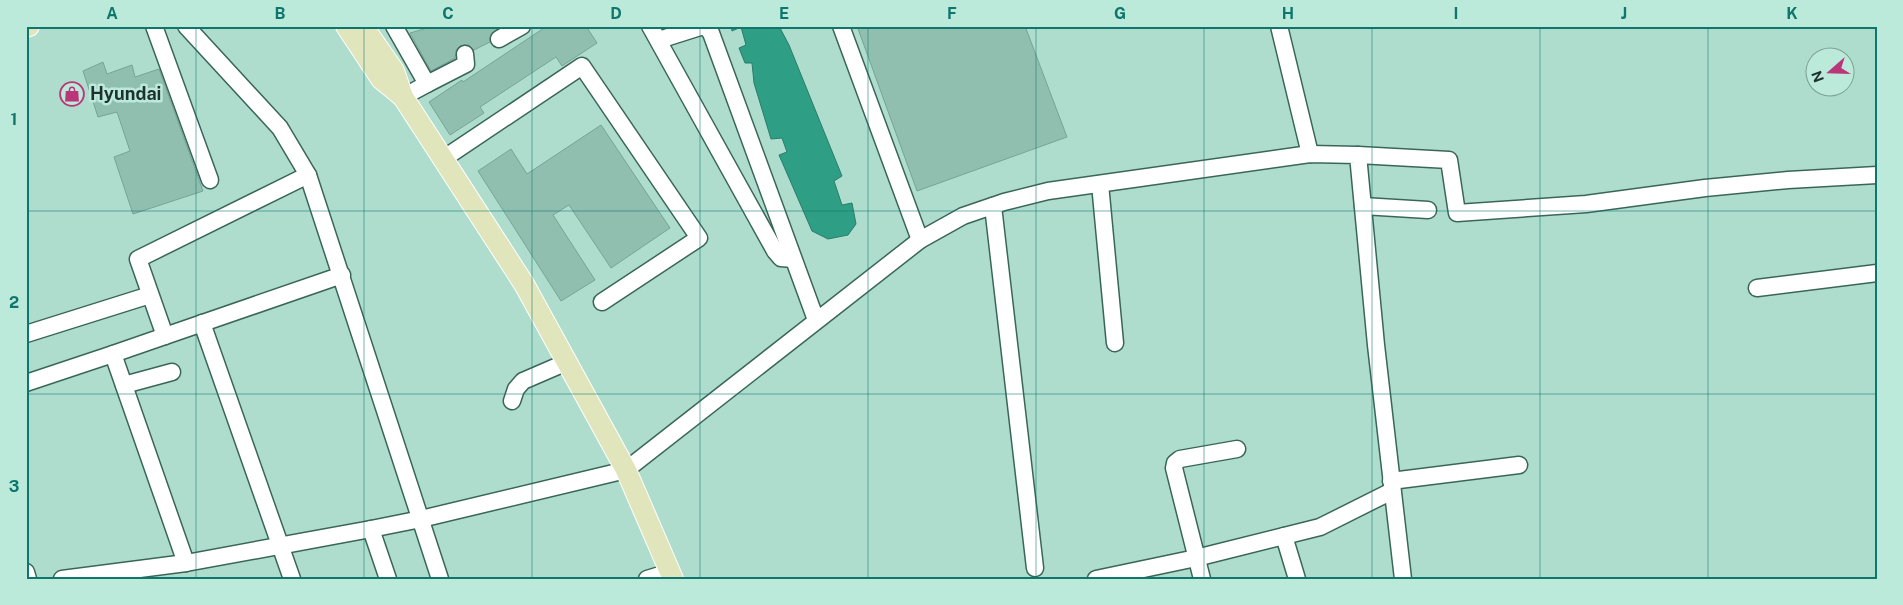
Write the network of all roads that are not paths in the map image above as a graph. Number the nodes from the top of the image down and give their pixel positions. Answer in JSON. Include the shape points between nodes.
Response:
{"nodes":[{"id":1,"x":154,"y":26,"type":"edge"},
{"id":2,"x":186,"y":26,"type":"edge"},
{"id":3,"x":346,"y":26,"type":"edge"},
{"id":4,"x":363,"y":26,"type":"edge"},
{"id":5,"x":394,"y":26,"type":"edge"},
{"id":6,"x":522,"y":26,"type":"edge"},
{"id":7,"x":840,"y":26,"type":"edge"},
{"id":8,"x":1279,"y":26,"type":"edge"},
{"id":9,"x":655,"y":33,"type":"edge"},
{"id":10,"x":499,"y":39,"type":"dead end"},
{"id":11,"x":465,"y":54,"type":"dead end"},
{"id":12,"x":427,"y":84,"type":"junction"},
{"id":13,"x":403,"y":97,"type":"junction"},
{"id":14,"x":1310,"y":154,"type":"junction"},
{"id":15,"x":1358,"y":156,"type":"junction"},
{"id":16,"x":443,"y":159,"type":"junction"},
{"id":17,"x":308,"y":175,"type":"junction"},
{"id":18,"x":1877,"y":175,"type":"edge"},
{"id":19,"x":210,"y":180,"type":"dead end"},
{"id":20,"x":1100,"y":184,"type":"junction"},
{"id":21,"x":994,"y":206,"type":"junction"},
{"id":22,"x":1363,"y":206,"type":"junction"},
{"id":23,"x":1428,"y":210,"type":"dead end"},
{"id":24,"x":920,"y":240,"type":"junction"},
{"id":25,"x":794,"y":259,"type":"junction"},
{"id":26,"x":1877,"y":273,"type":"edge"},
{"id":27,"x":342,"y":274,"type":"junction"},
{"id":28,"x":1757,"y":288,"type":"dead end"},
{"id":29,"x":150,"y":295,"type":"junction"},
{"id":30,"x":602,"y":302,"type":"dead end"},
{"id":31,"x":816,"y":320,"type":"junction"},
{"id":32,"x":202,"y":323,"type":"junction"},
{"id":33,"x":26,"y":334,"type":"edge"},
{"id":34,"x":165,"y":336,"type":"junction"},
{"id":35,"x":1115,"y":343,"type":"dead end"},
{"id":36,"x":114,"y":354,"type":"junction"},
{"id":37,"x":567,"y":362,"type":"junction"},
{"id":38,"x":172,"y":372,"type":"dead end"},
{"id":39,"x":26,"y":383,"type":"edge"},
{"id":40,"x":124,"y":385,"type":"junction"},
{"id":41,"x":512,"y":401,"type":"dead end"},
{"id":42,"x":1237,"y":449,"type":"dead end"},
{"id":43,"x":1519,"y":465,"type":"dead end"},
{"id":44,"x":626,"y":470,"type":"junction"},
{"id":45,"x":1392,"y":486,"type":"junction"},
{"id":46,"x":420,"y":519,"type":"junction"},
{"id":47,"x":371,"y":529,"type":"junction"},
{"id":48,"x":1284,"y":536,"type":"junction"},
{"id":49,"x":280,"y":546,"type":"junction"},
{"id":50,"x":1196,"y":558,"type":"junction"},
{"id":51,"x":186,"y":563,"type":"junction"},
{"id":52,"x":1035,"y":568,"type":"dead end"},
{"id":53,"x":26,"y":572,"type":"edge"},
{"id":54,"x":672,"y":575,"type":"edge"},
{"id":55,"x":28,"y":579,"type":"edge"},
{"id":56,"x":62,"y":579,"type":"edge"},
{"id":57,"x":292,"y":579,"type":"edge"},
{"id":58,"x":388,"y":579,"type":"edge"},
{"id":59,"x":440,"y":579,"type":"edge"},
{"id":60,"x":647,"y":579,"type":"edge"},
{"id":61,"x":1096,"y":579,"type":"edge"},
{"id":62,"x":1202,"y":579,"type":"edge"},
{"id":63,"x":1297,"y":579,"type":"edge"},
{"id":64,"x":1403,"y":579,"type":"edge"}],
"edges":[{"from":1,"to":19,"type":"street"},
{"from":2,"to":17,"type":"street","via":[[280,128]]},
{"from":3,"to":13,"type":"main road","via":[[381,79]]},
{"from":4,"to":13,"type":"main road","via":[[394,71]]},
{"from":5,"to":12,"type":"street"},
{"from":6,"to":10,"type":"street"},
{"from":7,"to":24,"type":"street"},
{"from":8,"to":14,"type":"street"},
{"from":9,"to":25,"type":"street","via":[[775,251],[781,258]]},
{"from":9,"to":25,"type":"street","via":[[700,27],[706,27],[711,33]]},
{"from":11,"to":12,"type":"street","via":[[466,64]]},
{"from":12,"to":13,"type":"street"},
{"from":13,"to":16,"type":"main road"},
{"from":14,"to":15,"type":"street"},
{"from":14,"to":20,"type":"street"},
{"from":15,"to":18,"type":"street","via":[[1449,160],[1457,213],[1586,204],[1788,180]]},
{"from":15,"to":22,"type":"street"},
{"from":16,"to":30,"type":"street","via":[[582,66],[699,238]]},
{"from":16,"to":37,"type":"main road","via":[[524,284]]},
{"from":17,"to":27,"type":"street"},
{"from":17,"to":29,"type":"street","via":[[138,259]]},
{"from":20,"to":21,"type":"street","via":[[1048,191]]},
{"from":20,"to":35,"type":"street"},
{"from":21,"to":24,"type":"street","via":[[963,216]]},
{"from":21,"to":52,"type":"street"},
{"from":22,"to":23,"type":"street"},
{"from":22,"to":45,"type":"street"},
{"from":24,"to":31,"type":"street"},
{"from":25,"to":31,"type":"street"},
{"from":26,"to":28,"type":"street"},
{"from":27,"to":32,"type":"street"},
{"from":27,"to":46,"type":"street"},
{"from":29,"to":33,"type":"street"},
{"from":29,"to":34,"type":"street"},
{"from":31,"to":44,"type":"street"},
{"from":32,"to":34,"type":"street"},
{"from":32,"to":49,"type":"street"},
{"from":34,"to":36,"type":"street"},
{"from":36,"to":39,"type":"street"},
{"from":36,"to":40,"type":"street"},
{"from":37,"to":41,"type":"street","via":[[523,381]]},
{"from":37,"to":44,"type":"main road"},
{"from":38,"to":40,"type":"street"},
{"from":40,"to":51,"type":"street"},
{"from":42,"to":50,"type":"street","via":[[1180,459],[1175,463]]},
{"from":43,"to":45,"type":"street"},
{"from":44,"to":46,"type":"street"},
{"from":44,"to":54,"type":"main road"},
{"from":45,"to":48,"type":"street","via":[[1320,527]]},
{"from":45,"to":64,"type":"street"},
{"from":46,"to":47,"type":"street"},
{"from":46,"to":59,"type":"street"},
{"from":47,"to":49,"type":"street"},
{"from":47,"to":58,"type":"street"},
{"from":48,"to":50,"type":"street"},
{"from":48,"to":63,"type":"street"},
{"from":49,"to":51,"type":"street"},
{"from":49,"to":57,"type":"street"},
{"from":50,"to":61,"type":"street"},
{"from":50,"to":62,"type":"street"},
{"from":51,"to":56,"type":"street"},
{"from":53,"to":55,"type":"street"},
{"from":54,"to":60,"type":"street"}]}
